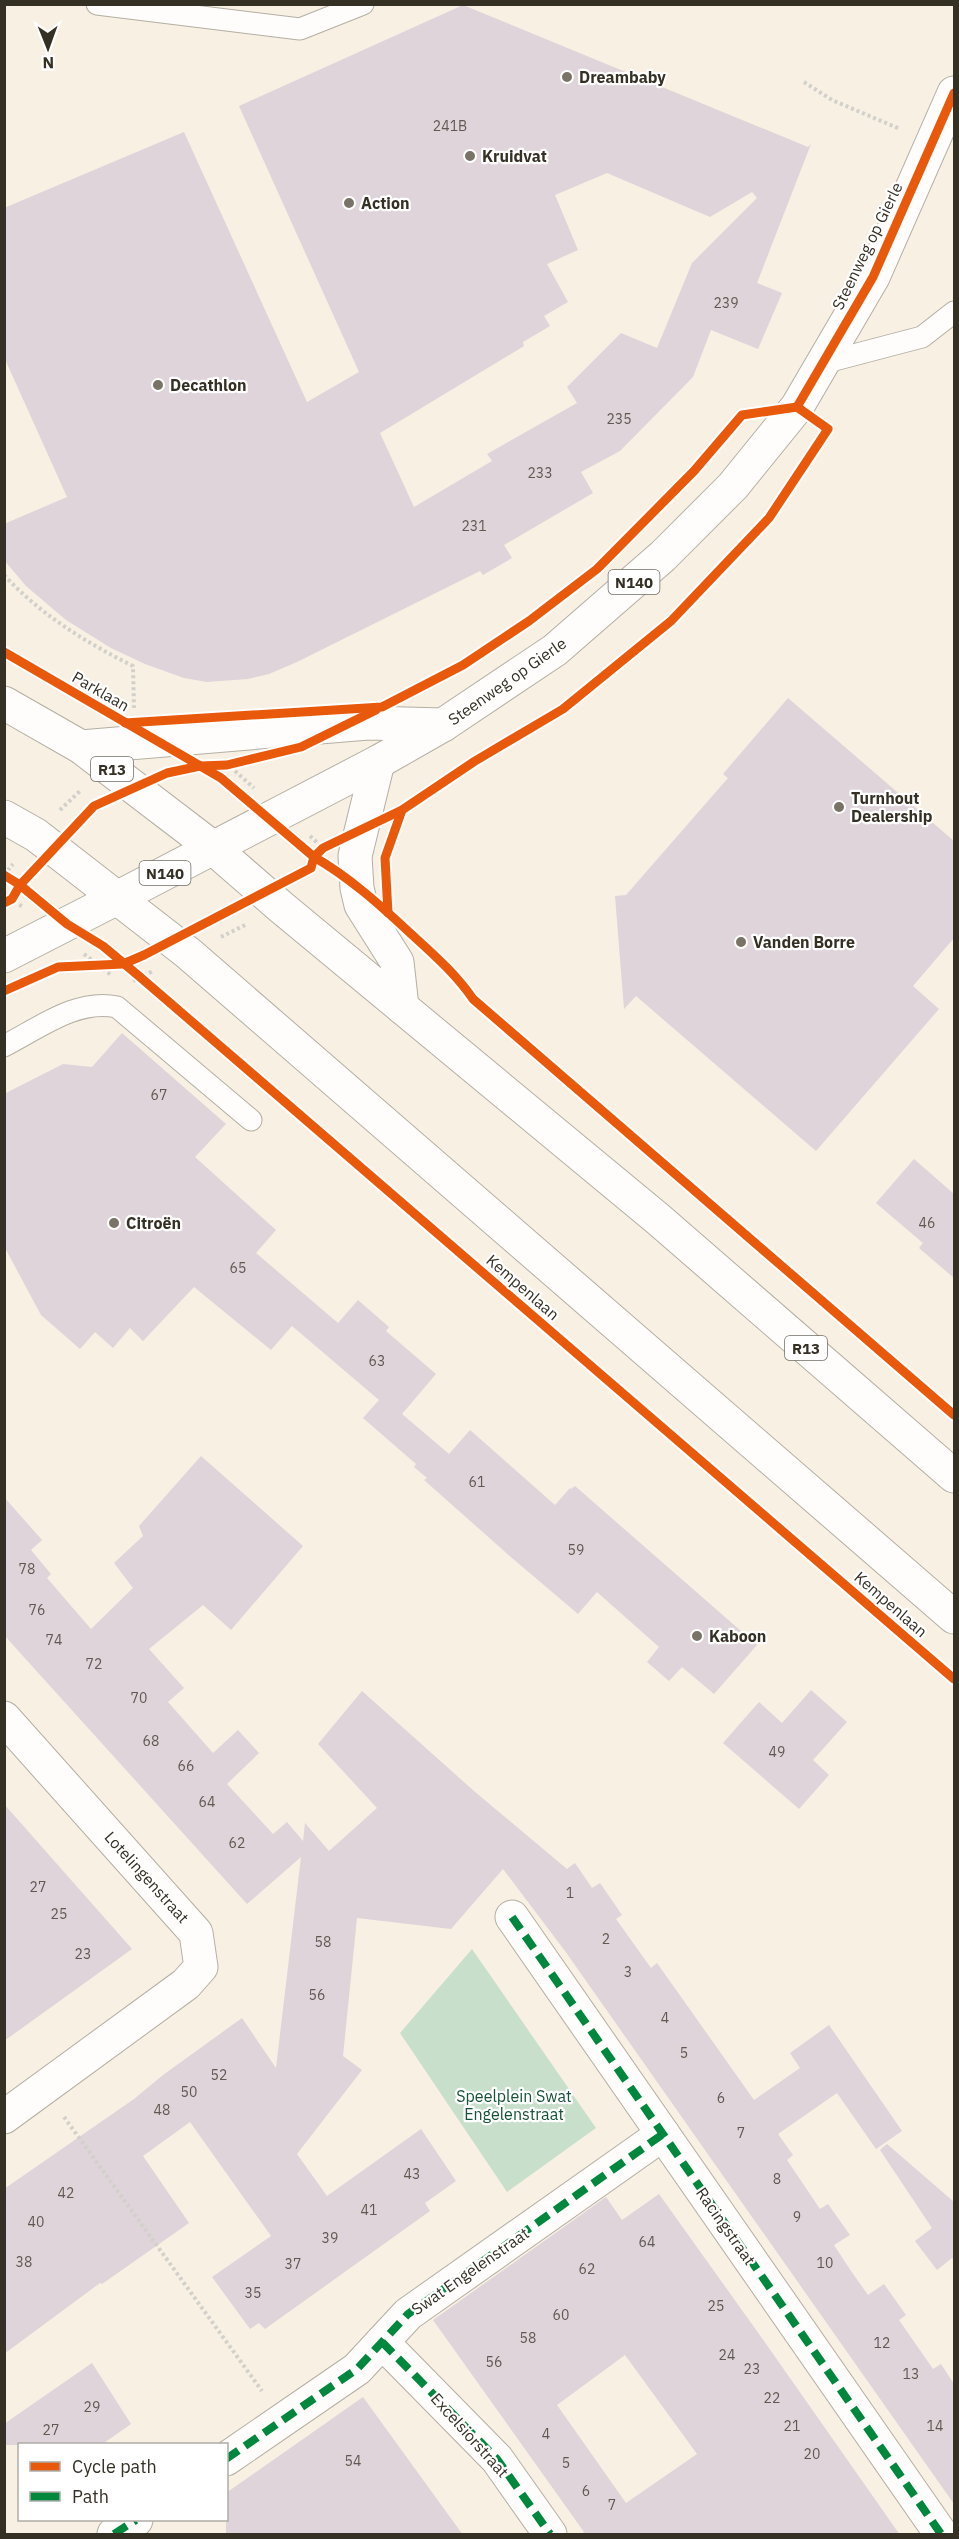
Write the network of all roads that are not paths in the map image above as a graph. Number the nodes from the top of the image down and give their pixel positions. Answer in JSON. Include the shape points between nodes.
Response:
{"nodes":[{"id":1,"x":97,"y":4,"type":"edge"},
{"id":2,"x":363,"y":4,"type":"edge"},
{"id":3,"x":954,"y":93,"type":"edge"},
{"id":4,"x":954,"y":312,"type":"edge"},
{"id":5,"x":823,"y":363,"type":"junction"},
{"id":6,"x":4,"y":703,"type":"edge"},
{"id":7,"x":443,"y":725,"type":"junction"},
{"id":8,"x":81,"y":747,"type":"junction"},
{"id":9,"x":378,"y":762,"type":"junction"},
{"id":10,"x":4,"y":817,"type":"edge"},
{"id":11,"x":212,"y":847,"type":"junction"},
{"id":12,"x":117,"y":898,"type":"junction"},
{"id":13,"x":4,"y":956,"type":"edge"},
{"id":14,"x":402,"y":1007,"type":"junction"},
{"id":15,"x":4,"y":1046,"type":"edge"},
{"id":16,"x":251,"y":1119,"type":"dead end"},
{"id":17,"x":954,"y":1476,"type":"edge"},
{"id":18,"x":954,"y":1617,"type":"edge"},
{"id":19,"x":4,"y":1718,"type":"edge"},
{"id":20,"x":512,"y":1917,"type":"dead end"},
{"id":21,"x":4,"y":2117,"type":"edge"},
{"id":22,"x":663,"y":2134,"type":"junction"},
{"id":23,"x":382,"y":2342,"type":"junction"},
{"id":24,"x":228,"y":2458,"type":"edge"},
{"id":25,"x":135,"y":2521,"type":"edge"},
{"id":26,"x":114,"y":2535,"type":"edge"},
{"id":27,"x":550,"y":2535,"type":"edge"},
{"id":28,"x":941,"y":2535,"type":"edge"}],
"edges":[{"from":1,"to":2,"type":"lane","via":[[300,29]]},
{"from":3,"to":5,"type":"main road","name":"Steenweg op Gierle","number":"N140","via":[[873,277]]},
{"from":4,"to":5,"type":"lane","via":[[922,337]]},
{"from":5,"to":7,"type":"main road","name":"Steenweg op Gierle","number":"N140","via":[[797,407],[733,486],[663,556],[555,650]]},
{"from":6,"to":8,"type":"main road","number":"R13"},
{"from":7,"to":8,"type":"main road","via":[[368,723]]},
{"from":7,"to":9,"type":"main road","name":"Steenweg op Gierle","number":"N140"},
{"from":8,"to":11,"type":"main road","number":"R13"},
{"from":9,"to":11,"type":"main road","name":"Steenweg op Gierle","number":"N140"},
{"from":9,"to":14,"type":"main road","via":[[355,856],[357,888],[361,905],[397,962]]},
{"from":10,"to":12,"type":"main road","via":[[36,835]]},
{"from":11,"to":12,"type":"main road","name":"Steenweg op Gierle","number":"N140"},
{"from":11,"to":14,"type":"main road","number":"R13"},
{"from":12,"to":13,"type":"main road","name":"Steenweg op Gierle"},
{"from":12,"to":18,"type":"main road","name":"Kempenlaan","via":[[188,953]]},
{"from":14,"to":17,"type":"main road","number":"R13","via":[[658,1219]]},
{"from":15,"to":16,"type":"lane","via":[[77,1009],[102,1004],[117,1007]]},
{"from":19,"to":21,"type":"main road","name":"Lotelingenstraat","via":[[196,1933],[201,1967],[186,1984]]},
{"from":20,"to":22,"type":"main road","name":"Racingstraat"},
{"from":22,"to":23,"type":"main road","name":"Swat Engelenstraat","via":[[408,2314]]},
{"from":22,"to":28,"type":"main road","name":"Racingstraat"},
{"from":23,"to":24,"type":"main road","name":"Swat Engelenstraat","via":[[357,2369]]},
{"from":23,"to":27,"type":"main road","name":"Excelsiorstraat","via":[[497,2459]]},
{"from":25,"to":26,"type":"main road"}]}
